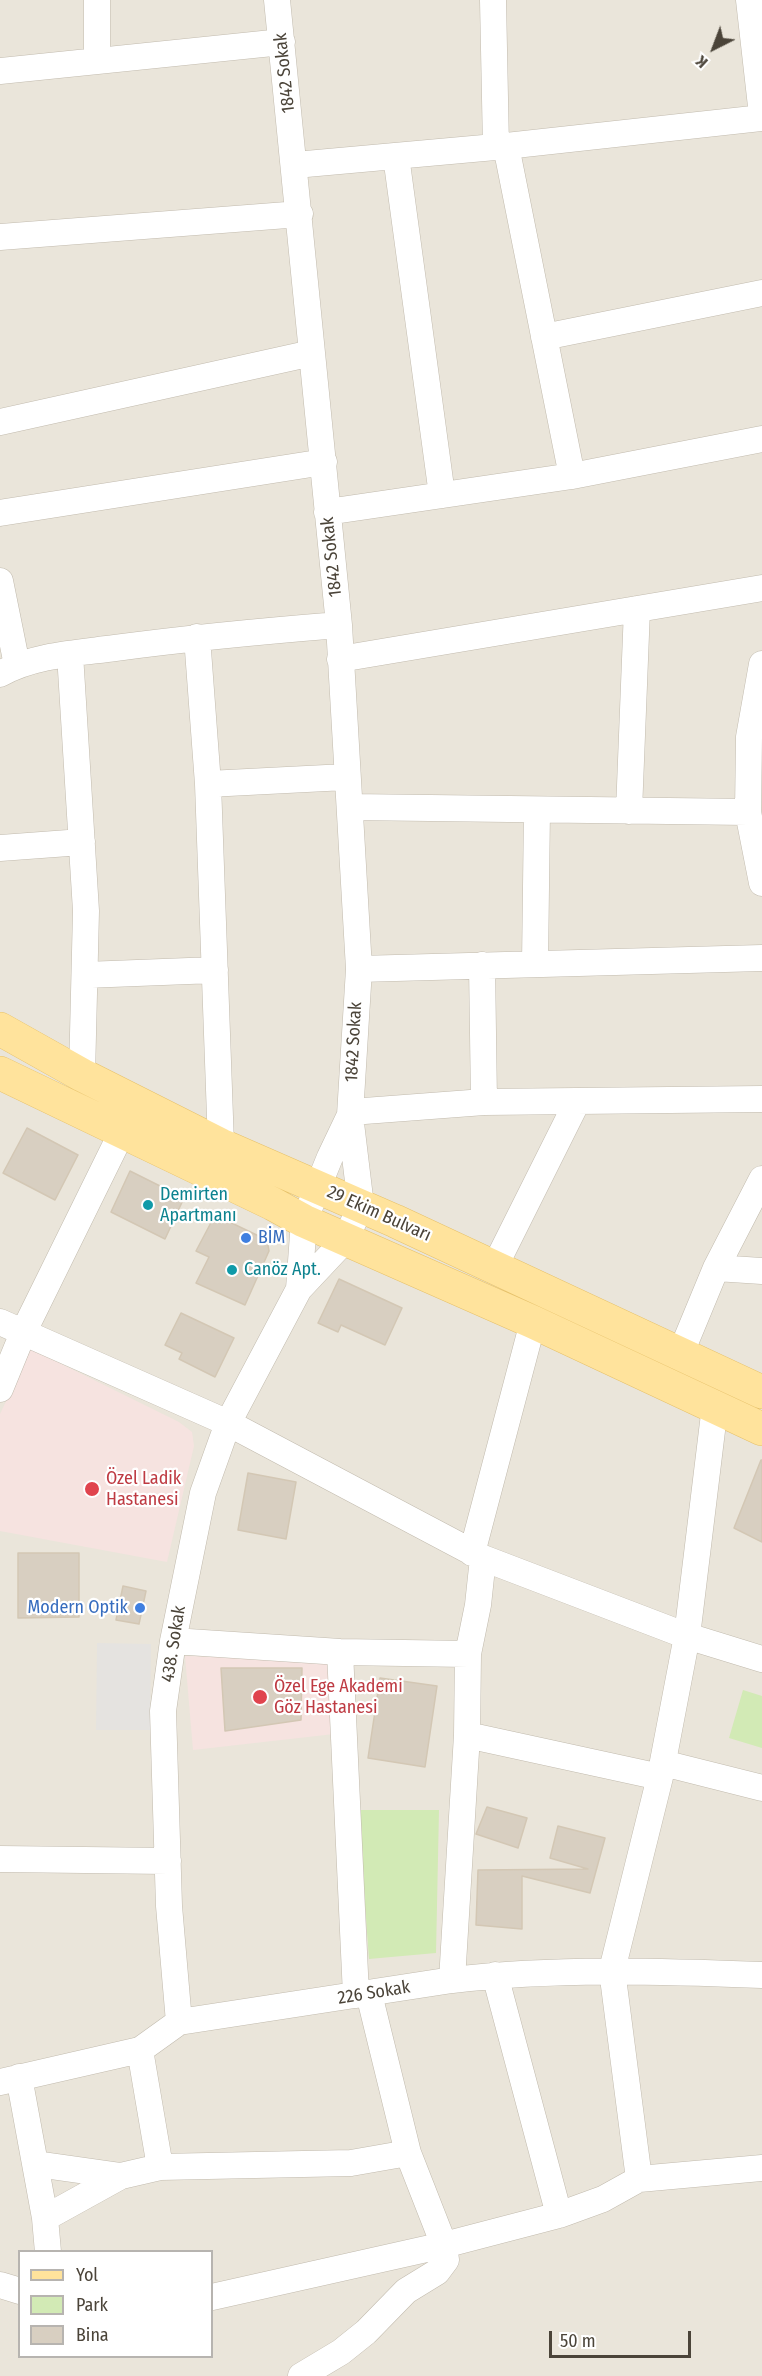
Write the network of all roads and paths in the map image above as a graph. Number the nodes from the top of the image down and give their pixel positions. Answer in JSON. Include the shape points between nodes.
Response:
{"nodes":[{"id":1,"x":97,"y":0,"type":"edge"},
{"id":2,"x":277,"y":0,"type":"edge"},
{"id":3,"x":493,"y":0,"type":"edge"},
{"id":4,"x":749,"y":0,"type":"edge"},
{"id":5,"x":282,"y":42,"type":"junction"},
{"id":6,"x":97,"y":61,"type":"junction"},
{"id":7,"x":0,"y":71,"type":"edge"},
{"id":8,"x":762,"y":116,"type":"edge"},
{"id":9,"x":501,"y":147,"type":"junction"},
{"id":10,"x":396,"y":156,"type":"junction"},
{"id":11,"x":295,"y":165,"type":"junction"},
{"id":12,"x":300,"y":214,"type":"junction"},
{"id":13,"x":0,"y":237,"type":"edge"},
{"id":14,"x":762,"y":293,"type":"edge"},
{"id":15,"x":544,"y":336,"type":"junction"},
{"id":16,"x":312,"y":353,"type":"junction"},
{"id":17,"x":0,"y":422,"type":"edge"},
{"id":18,"x":762,"y":439,"type":"edge"},
{"id":19,"x":324,"y":462,"type":"junction"},
{"id":20,"x":572,"y":476,"type":"junction"},
{"id":21,"x":442,"y":495,"type":"junction"},
{"id":22,"x":327,"y":512,"type":"junction"},
{"id":23,"x":0,"y":513,"type":"edge"},
{"id":24,"x":0,"y":580,"type":"edge"},
{"id":25,"x":762,"y":588,"type":"edge"},
{"id":26,"x":636,"y":609,"type":"junction"},
{"id":27,"x":339,"y":624,"type":"junction"},
{"id":28,"x":197,"y":637,"type":"junction"},
{"id":29,"x":70,"y":654,"type":"junction"},
{"id":30,"x":340,"y":659,"type":"junction"},
{"id":31,"x":762,"y":664,"type":"edge"},
{"id":32,"x":9,"y":669,"type":"edge"},
{"id":33,"x":346,"y":777,"type":"junction"},
{"id":34,"x":208,"y":784,"type":"junction"},
{"id":35,"x":350,"y":807,"type":"junction"},
{"id":36,"x":537,"y":810,"type":"junction"},
{"id":37,"x":629,"y":811,"type":"junction"},
{"id":38,"x":748,"y":812,"type":"junction"},
{"id":39,"x":82,"y":842,"type":"junction"},
{"id":40,"x":0,"y":848,"type":"edge"},
{"id":41,"x":762,"y":884,"type":"edge"},
{"id":42,"x":762,"y":958,"type":"edge"},
{"id":43,"x":535,"y":964,"type":"junction"},
{"id":44,"x":482,"y":966,"type":"junction"},
{"id":45,"x":359,"y":969,"type":"junction"},
{"id":46,"x":215,"y":970,"type":"junction"},
{"id":47,"x":84,"y":975,"type":"junction"},
{"id":48,"x":0,"y":1029,"type":"edge"},
{"id":49,"x":0,"y":1073,"type":"edge"},
{"id":50,"x":82,"y":1075,"type":"junction"},
{"id":51,"x":762,"y":1099,"type":"edge"},
{"id":52,"x":484,"y":1102,"type":"junction"},
{"id":53,"x":577,"y":1102,"type":"junction"},
{"id":54,"x":351,"y":1114,"type":"junction"},
{"id":55,"x":122,"y":1132,"type":"junction"},
{"id":56,"x":221,"y":1145,"type":"junction"},
{"id":57,"x":762,"y":1179,"type":"edge"},
{"id":58,"x":319,"y":1187,"type":"junction"},
{"id":59,"x":361,"y":1206,"type":"junction"},
{"id":60,"x":304,"y":1221,"type":"junction"},
{"id":61,"x":345,"y":1240,"type":"junction"},
{"id":62,"x":494,"y":1268,"type":"junction"},
{"id":63,"x":716,"y":1268,"type":"junction"},
{"id":64,"x":762,"y":1271,"type":"edge"},
{"id":65,"x":299,"y":1289,"type":"junction"},
{"id":66,"x":0,"y":1322,"type":"edge"},
{"id":67,"x":533,"y":1322,"type":"junction"},
{"id":68,"x":23,"y":1333,"type":"junction"},
{"id":69,"x":680,"y":1354,"type":"junction"},
{"id":70,"x":0,"y":1389,"type":"edge"},
{"id":71,"x":762,"y":1392,"type":"edge"},
{"id":72,"x":715,"y":1406,"type":"junction"},
{"id":73,"x":228,"y":1423,"type":"junction"},
{"id":74,"x":762,"y":1429,"type":"edge"},
{"id":75,"x":477,"y":1555,"type":"junction"},
{"id":76,"x":687,"y":1636,"type":"junction"},
{"id":77,"x":173,"y":1641,"type":"junction"},
{"id":78,"x":340,"y":1652,"type":"junction"},
{"id":79,"x":468,"y":1654,"type":"junction"},
{"id":80,"x":762,"y":1659,"type":"edge"},
{"id":81,"x":467,"y":1735,"type":"junction"},
{"id":82,"x":661,"y":1770,"type":"junction"},
{"id":83,"x":762,"y":1788,"type":"edge"},
{"id":84,"x":0,"y":1859,"type":"edge"},
{"id":85,"x":168,"y":1861,"type":"junction"},
{"id":86,"x":612,"y":1970,"type":"junction"},
{"id":87,"x":495,"y":1975,"type":"junction"},
{"id":88,"x":762,"y":1975,"type":"edge"},
{"id":89,"x":452,"y":1980,"type":"junction"},
{"id":90,"x":362,"y":1995,"type":"junction"},
{"id":91,"x":179,"y":2022,"type":"junction"},
{"id":92,"x":140,"y":2050,"type":"junction"},
{"id":93,"x":10,"y":2080,"type":"edge"},
{"id":94,"x":408,"y":2153,"type":"junction"},
{"id":95,"x":36,"y":2164,"type":"junction"},
{"id":96,"x":160,"y":2167,"type":"junction"},
{"id":97,"x":762,"y":2168,"type":"edge"},
{"id":98,"x":121,"y":2176,"type":"junction"},
{"id":99,"x":639,"y":2179,"type":"junction"},
{"id":100,"x":559,"y":2215,"type":"junction"},
{"id":101,"x":45,"y":2218,"type":"junction"},
{"id":102,"x":444,"y":2245,"type":"junction"},
{"id":103,"x":48,"y":2250,"type":"edge"},
{"id":104,"x":0,"y":2285,"type":"edge"},
{"id":105,"x":18,"y":2290,"type":"edge"},
{"id":106,"x":213,"y":2298,"type":"edge"},
{"id":107,"x":301,"y":2376,"type":"edge"}],
"edges":[{"from":1,"to":6,"type":"street"},
{"from":2,"to":5,"type":"street","name":"1842 Sokak"},
{"from":3,"to":9,"type":"street"},
{"from":4,"to":8,"type":"street"},
{"from":5,"to":6,"type":"street"},
{"from":5,"to":11,"type":"street","name":"1842 Sokak"},
{"from":6,"to":7,"type":"street"},
{"from":8,"to":9,"type":"street"},
{"from":9,"to":10,"type":"street"},
{"from":9,"to":15,"type":"street"},
{"from":10,"to":11,"type":"street"},
{"from":10,"to":21,"type":"street"},
{"from":11,"to":12,"type":"street","name":"1842 Sokak"},
{"from":12,"to":13,"type":"street"},
{"from":12,"to":16,"type":"street","name":"1842 Sokak"},
{"from":14,"to":15,"type":"street"},
{"from":15,"to":20,"type":"street"},
{"from":16,"to":17,"type":"street"},
{"from":16,"to":19,"type":"street","name":"1842 Sokak"},
{"from":18,"to":20,"type":"street"},
{"from":19,"to":22,"type":"street","name":"1842 Sokak"},
{"from":19,"to":23,"type":"street"},
{"from":20,"to":21,"type":"street"},
{"from":21,"to":22,"type":"street"},
{"from":22,"to":27,"type":"street","name":"1842 Sokak"},
{"from":24,"to":32,"type":"street"},
{"from":25,"to":26,"type":"street"},
{"from":26,"to":30,"type":"street"},
{"from":26,"to":37,"type":"street"},
{"from":27,"to":28,"type":"street"},
{"from":27,"to":30,"type":"street","name":"1842 Sokak"},
{"from":28,"to":29,"type":"street"},
{"from":28,"to":34,"type":"street"},
{"from":29,"to":32,"type":"street"},
{"from":29,"to":39,"type":"street"},
{"from":30,"to":33,"type":"street","name":"1842 Sokak"},
{"from":31,"to":38,"type":"street","via":[[749,737]]},
{"from":33,"to":34,"type":"street"},
{"from":33,"to":35,"type":"street","name":"1842 Sokak"},
{"from":34,"to":46,"type":"street"},
{"from":35,"to":36,"type":"street"},
{"from":35,"to":45,"type":"street","name":"1842 Sokak"},
{"from":36,"to":37,"type":"street"},
{"from":36,"to":43,"type":"street"},
{"from":37,"to":38,"type":"street"},
{"from":38,"to":41,"type":"street"},
{"from":39,"to":40,"type":"street"},
{"from":39,"to":47,"type":"street"},
{"from":42,"to":43,"type":"street"},
{"from":43,"to":44,"type":"street"},
{"from":44,"to":45,"type":"street"},
{"from":44,"to":52,"type":"street"},
{"from":45,"to":54,"type":"street","name":"1842 Sokak"},
{"from":46,"to":47,"type":"street"},
{"from":46,"to":56,"type":"street"},
{"from":47,"to":50,"type":"street"},
{"from":48,"to":50,"type":"main road","name":"29 Ekim Bulvarı"},
{"from":49,"to":55,"type":"main road","name":"29 Ekim Bulvarı"},
{"from":50,"to":56,"type":"main road","name":"29 Ekim Bulvarı"},
{"from":51,"to":53,"type":"street"},
{"from":52,"to":53,"type":"street"},
{"from":52,"to":54,"type":"street"},
{"from":53,"to":62,"type":"street"},
{"from":54,"to":58,"type":"street"},
{"from":54,"to":59,"type":"street"},
{"from":55,"to":60,"type":"main road","name":"29 Ekim Bulvarı"},
{"from":55,"to":68,"type":"street"},
{"from":56,"to":58,"type":"main road","name":"29 Ekim Bulvarı"},
{"from":57,"to":63,"type":"street"},
{"from":58,"to":59,"type":"main road","name":"29 Ekim Bulvarı"},
{"from":58,"to":60,"type":"street"},
{"from":59,"to":61,"type":"street"},
{"from":59,"to":62,"type":"main road","name":"29 Ekim Bulvarı"},
{"from":60,"to":61,"type":"main road","name":"29 Ekim Bulvarı"},
{"from":60,"to":65,"type":"street"},
{"from":61,"to":65,"type":"street"},
{"from":61,"to":67,"type":"main road","name":"29 Ekim Bulvarı"},
{"from":62,"to":69,"type":"main road","name":"29 Ekim Bulvarı"},
{"from":63,"to":64,"type":"street"},
{"from":63,"to":69,"type":"street"},
{"from":65,"to":73,"type":"street","name":"438. Sokak"},
{"from":66,"to":68,"type":"street"},
{"from":67,"to":72,"type":"main road","name":"29 Ekim Bulvarı"},
{"from":67,"to":75,"type":"street"},
{"from":68,"to":70,"type":"street"},
{"from":68,"to":73,"type":"street"},
{"from":69,"to":71,"type":"main road","name":"29 Ekim Bulvarı"},
{"from":72,"to":74,"type":"main road","name":"29 Ekim Bulvarı"},
{"from":72,"to":76,"type":"street"},
{"from":73,"to":75,"type":"street"},
{"from":73,"to":77,"type":"street","name":"438. Sokak","via":[[202,1493]]},
{"from":75,"to":76,"type":"street"},
{"from":75,"to":79,"type":"street","via":[[478,1605]]},
{"from":76,"to":80,"type":"street"},
{"from":76,"to":82,"type":"street"},
{"from":77,"to":78,"type":"street"},
{"from":77,"to":85,"type":"street","name":"438. Sokak","via":[[163,1711]]},
{"from":78,"to":79,"type":"street"},
{"from":78,"to":90,"type":"street"},
{"from":79,"to":81,"type":"street"},
{"from":81,"to":82,"type":"street"},
{"from":81,"to":89,"type":"street"},
{"from":82,"to":83,"type":"street"},
{"from":82,"to":86,"type":"street"},
{"from":84,"to":85,"type":"street"},
{"from":85,"to":91,"type":"street","name":"438. Sokak"},
{"from":86,"to":87,"type":"street","name":"226 Sokak"},
{"from":86,"to":88,"type":"street","name":"226 Sokak"},
{"from":86,"to":99,"type":"street"},
{"from":87,"to":89,"type":"street","name":"226 Sokak"},
{"from":87,"to":100,"type":"street"},
{"from":89,"to":90,"type":"street","name":"226 Sokak"},
{"from":90,"to":91,"type":"street","name":"226 Sokak"},
{"from":90,"to":94,"type":"street"},
{"from":91,"to":92,"type":"street","name":"226 Sokak"},
{"from":92,"to":93,"type":"street","name":"226 Sokak"},
{"from":92,"to":96,"type":"street"},
{"from":93,"to":95,"type":"street"},
{"from":94,"to":96,"type":"street","via":[[351,2163]]},
{"from":94,"to":102,"type":"street"},
{"from":95,"to":98,"type":"street"},
{"from":95,"to":101,"type":"street"},
{"from":96,"to":98,"type":"street"},
{"from":97,"to":99,"type":"street"},
{"from":98,"to":101,"type":"street"},
{"from":99,"to":100,"type":"street","via":[[603,2199]]},
{"from":100,"to":102,"type":"street"},
{"from":101,"to":103,"type":"street"},
{"from":102,"to":106,"type":"street"},
{"from":102,"to":107,"type":"street","via":[[446,2260],[437,2272],[406,2291],[341,2352]]},
{"from":104,"to":105,"type":"street"}]}
